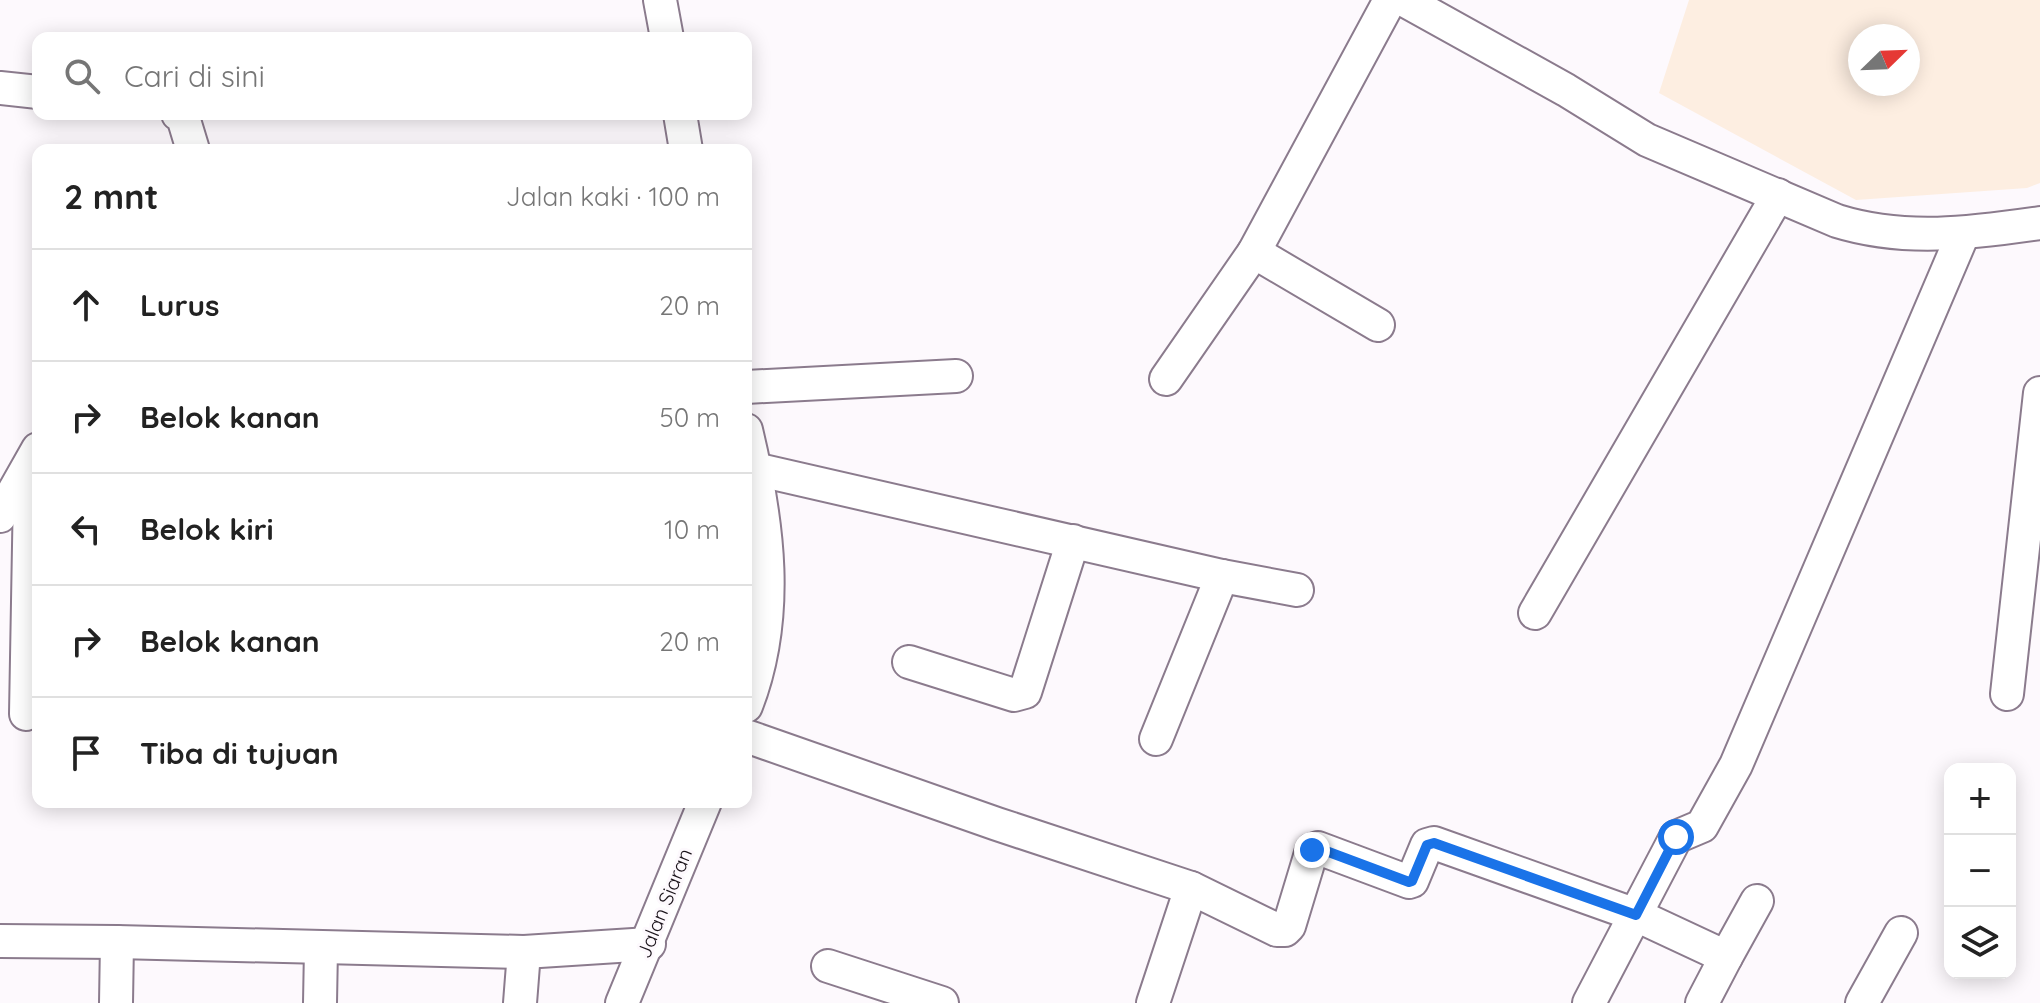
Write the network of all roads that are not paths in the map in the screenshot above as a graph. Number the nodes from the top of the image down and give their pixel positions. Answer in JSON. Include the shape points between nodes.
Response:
{"nodes":[{"id":1,"x":660,"y":0,"type":"edge"},
{"id":2,"x":1390,"y":0,"type":"edge"},
{"id":3,"x":1404,"y":0,"type":"edge"},
{"id":4,"x":666,"y":32,"type":"edge"},
{"id":5,"x":0,"y":88,"type":"edge"},
{"id":6,"x":32,"y":91,"type":"edge"},
{"id":7,"x":184,"y":120,"type":"edge"},
{"id":8,"x":681,"y":120,"type":"edge"},
{"id":9,"x":191,"y":144,"type":"edge"},
{"id":10,"x":685,"y":144,"type":"edge"},
{"id":11,"x":1778,"y":195,"type":"junction"},
{"id":12,"x":2040,"y":223,"type":"edge"},
{"id":13,"x":1963,"y":234,"type":"junction"},
{"id":14,"x":1254,"y":252,"type":"junction"},
{"id":15,"x":1378,"y":325,"type":"dead end"},
{"id":16,"x":956,"y":376,"type":"dead end"},
{"id":17,"x":1166,"y":379,"type":"dead end"},
{"id":18,"x":752,"y":387,"type":"edge"},
{"id":19,"x":2040,"y":393,"type":"edge"},
{"id":20,"x":754,"y":481,"type":"edge"},
{"id":21,"x":28,"y":489,"type":"edge"},
{"id":22,"x":0,"y":516,"type":"edge"},
{"id":23,"x":1073,"y":541,"type":"junction"},
{"id":24,"x":1222,"y":576,"type":"junction"},
{"id":25,"x":1297,"y":590,"type":"dead end"},
{"id":26,"x":1535,"y":613,"type":"dead end"},
{"id":27,"x":909,"y":662,"type":"dead end"},
{"id":28,"x":752,"y":686,"type":"edge"},
{"id":29,"x":2007,"y":694,"type":"dead end"},
{"id":30,"x":21,"y":713,"type":"edge"},
{"id":31,"x":752,"y":738,"type":"edge"},
{"id":32,"x":1156,"y":739,"type":"dead end"},
{"id":33,"x":702,"y":808,"type":"edge"},
{"id":34,"x":1191,"y":888,"type":"junction"},
{"id":35,"x":1757,"y":901,"type":"dead end"},
{"id":36,"x":1636,"y":915,"type":"junction"},
{"id":37,"x":1901,"y":933,"type":"dead end"},
{"id":38,"x":0,"y":941,"type":"edge"},
{"id":39,"x":117,"y":942,"type":"junction"},
{"id":40,"x":649,"y":944,"type":"junction"},
{"id":41,"x":321,"y":948,"type":"junction"},
{"id":42,"x":524,"y":952,"type":"junction"},
{"id":43,"x":1726,"y":957,"type":"junction"},
{"id":44,"x":828,"y":966,"type":"dead end"},
{"id":45,"x":116,"y":1003,"type":"edge"},
{"id":46,"x":320,"y":1003,"type":"edge"},
{"id":47,"x":520,"y":1003,"type":"edge"},
{"id":48,"x":622,"y":1003,"type":"edge"},
{"id":49,"x":942,"y":1003,"type":"edge"},
{"id":50,"x":1153,"y":1003,"type":"edge"},
{"id":51,"x":1589,"y":1003,"type":"edge"},
{"id":52,"x":1702,"y":1003,"type":"edge"},
{"id":53,"x":1862,"y":1003,"type":"edge"}],
"edges":[{"from":1,"to":4,"type":"street"},
{"from":2,"to":14,"type":"street"},
{"from":3,"to":11,"type":"street","via":[[1647,140]]},
{"from":5,"to":6,"type":"street"},
{"from":7,"to":9,"type":"street"},
{"from":8,"to":10,"type":"street"},
{"from":11,"to":13,"type":"street","via":[[1869,231]]},
{"from":11,"to":26,"type":"street"},
{"from":12,"to":13,"type":"street"},
{"from":13,"to":36,"type":"street","via":[[1736,765],[1702,826],[1676,837]]},
{"from":14,"to":15,"type":"street"},
{"from":14,"to":17,"type":"street"},
{"from":16,"to":18,"type":"street"},
{"from":19,"to":29,"type":"street"},
{"from":20,"to":23,"type":"street"},
{"from":20,"to":28,"type":"street","via":[[767,549],[768,604]]},
{"from":21,"to":22,"type":"street"},
{"from":21,"to":30,"type":"street"},
{"from":23,"to":24,"type":"street"},
{"from":23,"to":27,"type":"street","via":[[1025,692],[1014,695]]},
{"from":24,"to":25,"type":"street"},
{"from":24,"to":32,"type":"street"},
{"from":31,"to":34,"type":"street"},
{"from":33,"to":40,"type":"street","name":"Jalan Siaran"},
{"from":34,"to":36,"type":"street","via":[[1280,931],[1289,926],[1312,850],[1409,882],[1432,843]]},
{"from":34,"to":50,"type":"street"},
{"from":35,"to":43,"type":"street"},
{"from":36,"to":43,"type":"street"},
{"from":36,"to":51,"type":"street"},
{"from":37,"to":53,"type":"street"},
{"from":38,"to":39,"type":"street"},
{"from":39,"to":41,"type":"street"},
{"from":39,"to":45,"type":"street"},
{"from":40,"to":42,"type":"street"},
{"from":40,"to":48,"type":"street","name":"Jalan Siaran"},
{"from":41,"to":42,"type":"street"},
{"from":41,"to":46,"type":"street"},
{"from":42,"to":47,"type":"street"},
{"from":43,"to":52,"type":"street"},
{"from":44,"to":49,"type":"street"}]}
